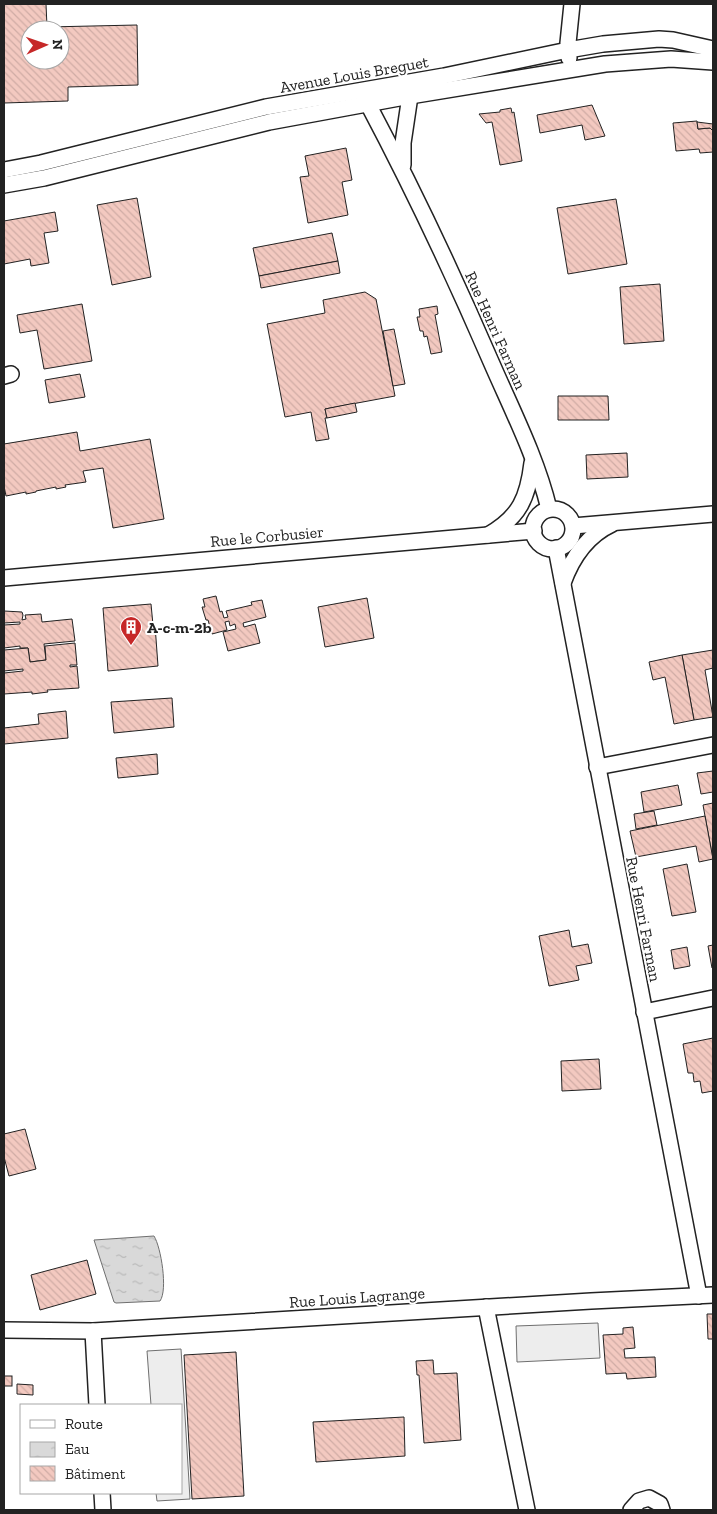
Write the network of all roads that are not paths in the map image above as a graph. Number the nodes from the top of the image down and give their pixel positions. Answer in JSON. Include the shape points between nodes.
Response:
{"nodes":[{"id":1,"x":572,"y":4,"type":"edge"},
{"id":2,"x":713,"y":49,"type":"edge"},
{"id":3,"x":568,"y":50,"type":"junction"},
{"id":4,"x":713,"y":62,"type":"edge"},
{"id":5,"x":571,"y":69,"type":"junction"},
{"id":6,"x":408,"y":89,"type":"junction"},
{"id":7,"x":366,"y":97,"type":"junction"},
{"id":8,"x":403,"y":169,"type":"junction"},
{"id":9,"x":4,"y":170,"type":"edge"},
{"id":10,"x":4,"y":186,"type":"edge"},
{"id":11,"x":532,"y":458,"type":"junction"},
{"id":12,"x":549,"y":509,"type":"junction"},
{"id":13,"x":713,"y":514,"type":"edge"},
{"id":14,"x":615,"y":523,"type":"junction"},
{"id":15,"x":573,"y":526,"type":"junction"},
{"id":16,"x":534,"y":531,"type":"junction"},
{"id":17,"x":486,"y":536,"type":"junction"},
{"id":18,"x":556,"y":548,"type":"junction"},
{"id":19,"x":4,"y":578,"type":"edge"},
{"id":20,"x":562,"y":583,"type":"junction"},
{"id":21,"x":713,"y":745,"type":"edge"},
{"id":22,"x":597,"y":767,"type":"junction"},
{"id":23,"x":713,"y":998,"type":"edge"},
{"id":24,"x":644,"y":1012,"type":"junction"},
{"id":25,"x":706,"y":1295,"type":"edge"},
{"id":26,"x":486,"y":1307,"type":"junction"},
{"id":27,"x":4,"y":1330,"type":"edge"},
{"id":28,"x":93,"y":1331,"type":"junction"},
{"id":29,"x":97,"y":1404,"type":"edge"},
{"id":30,"x":102,"y":1494,"type":"edge"},
{"id":31,"x":102,"y":1510,"type":"edge"},
{"id":32,"x":527,"y":1510,"type":"edge"},
{"id":33,"x":631,"y":1510,"type":"edge"},
{"id":34,"x":662,"y":1510,"type":"edge"}],
"edges":[{"from":1,"to":3,"type":"street"},
{"from":2,"to":3,"type":"street","name":"Avenue Louis Breguet","via":[[659,39]]},
{"from":3,"to":5,"type":"street"},
{"from":3,"to":6,"type":"street","name":"Avenue Louis Breguet"},
{"from":4,"to":5,"type":"street","name":"Avenue Louis Breguet","via":[[671,59]]},
{"from":5,"to":6,"type":"street","name":"Avenue Louis Breguet"},
{"from":6,"to":7,"type":"street","name":"Avenue Louis Breguet"},
{"from":6,"to":8,"type":"street","name":"Rue Henri Farman"},
{"from":7,"to":8,"type":"street","name":"Rue Henri Farman"},
{"from":7,"to":9,"type":"street","name":"Avenue Louis Breguet","via":[[266,107]]},
{"from":7,"to":10,"type":"street","name":"Avenue Louis Breguet"},
{"from":8,"to":11,"type":"street","name":"Rue Henri Farman"},
{"from":11,"to":12,"type":"street","name":"Rue Henri Farman"},
{"from":11,"to":17,"type":"street","via":[[530,483],[522,504]]},
{"from":12,"to":15,"type":"street","via":[[566,513]]},
{"from":12,"to":16,"type":"street","via":[[534,522]]},
{"from":13,"to":14,"type":"street"},
{"from":14,"to":15,"type":"street"},
{"from":14,"to":20,"type":"street","via":[[584,543]]},
{"from":15,"to":18,"type":"street","via":[[572,537]]},
{"from":16,"to":17,"type":"street","name":"Rue le Corbusier"},
{"from":16,"to":18,"type":"street","via":[[543,546]]},
{"from":17,"to":19,"type":"street","name":"Rue le Corbusier"},
{"from":18,"to":20,"type":"street","name":"Rue Henri Farman"},
{"from":20,"to":22,"type":"street","name":"Rue Henri Farman"},
{"from":21,"to":22,"type":"street"},
{"from":22,"to":24,"type":"street","name":"Rue Henri Farman"},
{"from":23,"to":24,"type":"street"},
{"from":24,"to":25,"type":"street","name":"Rue Henri Farman"},
{"from":25,"to":26,"type":"street","name":"Rue Louis Lagrange"},
{"from":26,"to":28,"type":"street","name":"Rue Louis Lagrange"},
{"from":26,"to":32,"type":"street"},
{"from":27,"to":28,"type":"street","name":"Rue Louis Lagrange"},
{"from":28,"to":29,"type":"street"},
{"from":30,"to":31,"type":"street"},
{"from":33,"to":34,"type":"street","via":[[639,1501],[649,1498],[660,1504]]}]}
